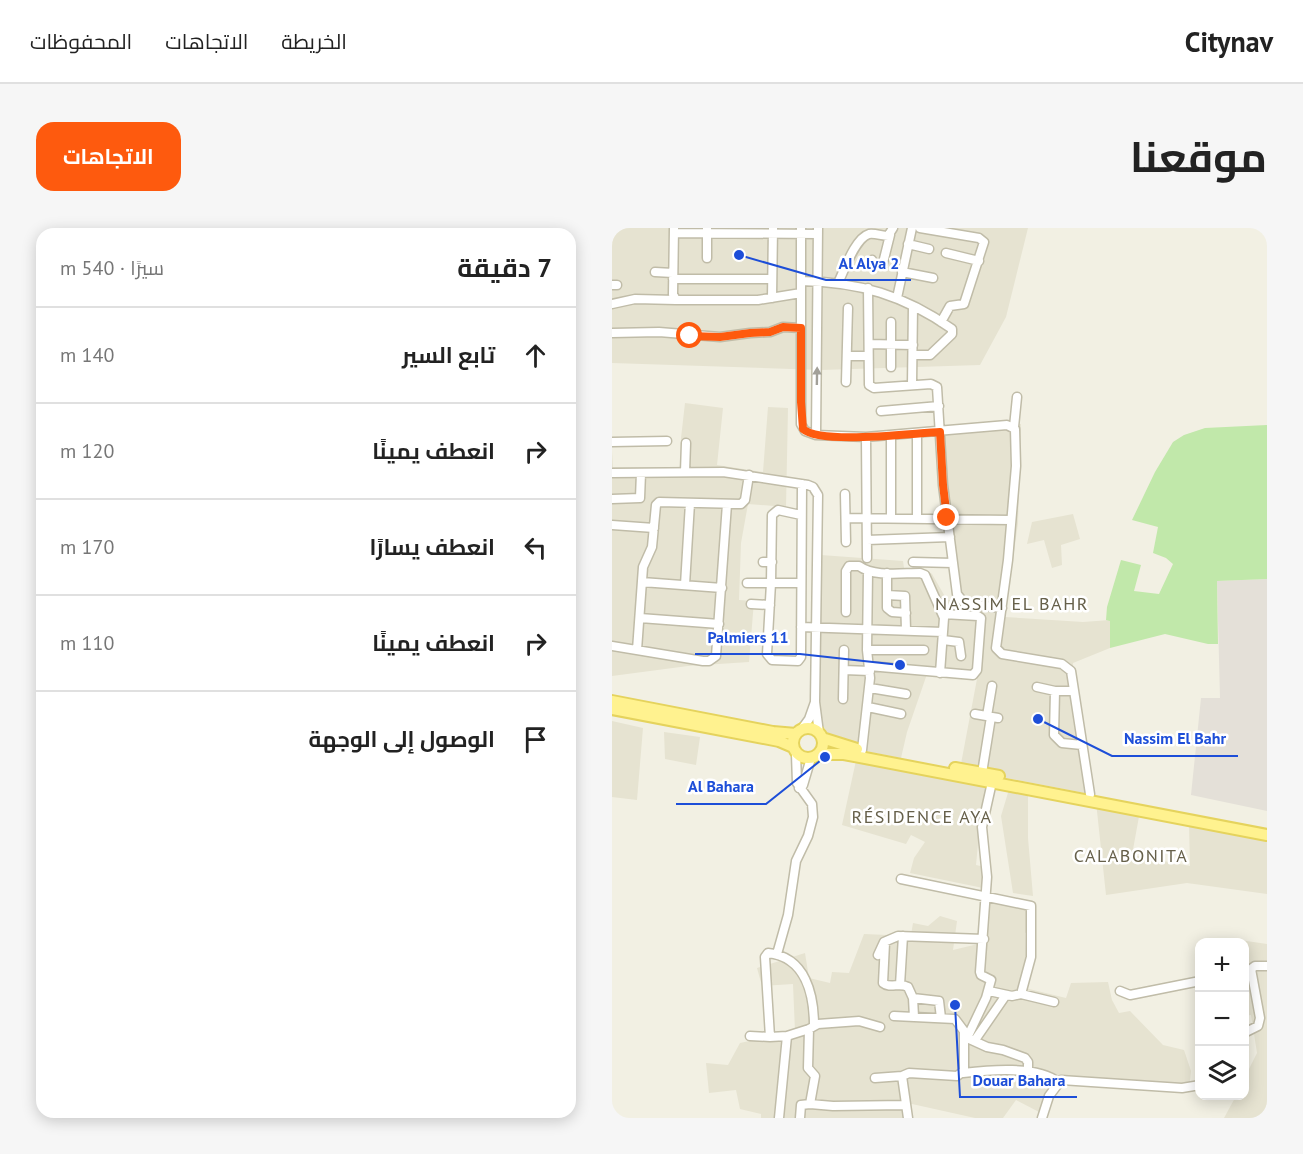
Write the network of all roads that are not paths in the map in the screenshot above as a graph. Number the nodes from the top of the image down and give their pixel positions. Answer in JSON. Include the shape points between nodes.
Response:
{"nodes":[{"id":1,"x":912,"y":228,"type":"edge"},
{"id":2,"x":920,"y":228,"type":"edge"},
{"id":3,"x":674,"y":231,"type":"edge"},
{"id":4,"x":706,"y":231,"type":"edge"},
{"id":5,"x":773,"y":231,"type":"edge"},
{"id":6,"x":801,"y":231,"type":"edge"},
{"id":7,"x":818,"y":231,"type":"edge"},
{"id":8,"x":892,"y":232,"type":"edge"},
{"id":9,"x":908,"y":244,"type":"junction"},
{"id":10,"x":929,"y":249,"type":"dead end"},
{"id":11,"x":946,"y":253,"type":"dead end"},
{"id":12,"x":707,"y":258,"type":"dead end"},
{"id":13,"x":872,"y":260,"type":"dead end"},
{"id":14,"x":979,"y":261,"type":"junction"},
{"id":15,"x":655,"y":272,"type":"dead end"},
{"id":16,"x":902,"y":272,"type":"junction"},
{"id":17,"x":673,"y":276,"type":"junction"},
{"id":18,"x":933,"y":278,"type":"dead end"},
{"id":19,"x":772,"y":279,"type":"junction"},
{"id":20,"x":801,"y":281,"type":"junction"},
{"id":21,"x":818,"y":281,"type":"junction"},
{"id":22,"x":838,"y":283,"type":"junction"},
{"id":23,"x":868,"y":288,"type":"junction"},
{"id":24,"x":801,"y":293,"type":"junction"},
{"id":25,"x":772,"y":298,"type":"junction"},
{"id":26,"x":897,"y":298,"type":"junction"},
{"id":27,"x":676,"y":300,"type":"junction"},
{"id":28,"x":612,"y":304,"type":"edge"},
{"id":29,"x":913,"y":306,"type":"junction"},
{"id":30,"x":848,"y":308,"type":"dead end"},
{"id":31,"x":891,"y":322,"type":"dead end"},
{"id":32,"x":941,"y":322,"type":"junction"},
{"id":33,"x":801,"y":328,"type":"junction"},
{"id":34,"x":612,"y":333,"type":"edge"},
{"id":35,"x":869,"y":344,"type":"junction"},
{"id":36,"x":891,"y":345,"type":"junction"},
{"id":37,"x":913,"y":350,"type":"junction"},
{"id":38,"x":847,"y":356,"type":"junction"},
{"id":39,"x":868,"y":356,"type":"junction"},
{"id":40,"x":891,"y":367,"type":"dead end"},
{"id":41,"x":846,"y":381,"type":"dead end"},
{"id":42,"x":912,"y":385,"type":"junction"},
{"id":43,"x":1017,"y":397,"type":"dead end"},
{"id":44,"x":939,"y":406,"type":"junction"},
{"id":45,"x":881,"y":411,"type":"dead end"},
{"id":46,"x":1014,"y":427,"type":"junction"},
{"id":47,"x":940,"y":432,"type":"junction"},
{"id":48,"x":917,"y":433,"type":"junction"},
{"id":49,"x":816,"y":435,"type":"junction"},
{"id":50,"x":891,"y":436,"type":"junction"},
{"id":51,"x":866,"y":437,"type":"junction"},
{"id":52,"x":667,"y":441,"type":"dead end"},
{"id":53,"x":612,"y":442,"type":"edge"},
{"id":54,"x":686,"y":443,"type":"dead end"},
{"id":55,"x":685,"y":472,"type":"junction"},
{"id":56,"x":612,"y":473,"type":"edge"},
{"id":57,"x":641,"y":473,"type":"junction"},
{"id":58,"x":749,"y":475,"type":"junction"},
{"id":59,"x":802,"y":484,"type":"junction"},
{"id":60,"x":845,"y":494,"type":"dead end"},
{"id":61,"x":612,"y":499,"type":"edge"},
{"id":62,"x":690,"y":503,"type":"junction"},
{"id":63,"x":728,"y":504,"type":"junction"},
{"id":64,"x":801,"y":516,"type":"junction"},
{"id":65,"x":846,"y":518,"type":"junction"},
{"id":66,"x":867,"y":518,"type":"junction"},
{"id":67,"x":891,"y":518,"type":"junction"},
{"id":68,"x":917,"y":518,"type":"junction"},
{"id":69,"x":947,"y":518,"type":"junction"},
{"id":70,"x":1011,"y":520,"type":"junction"},
{"id":71,"x":612,"y":525,"type":"edge"},
{"id":72,"x":654,"y":528,"type":"junction"},
{"id":73,"x":950,"y":537,"type":"junction"},
{"id":74,"x":867,"y":540,"type":"junction"},
{"id":75,"x":846,"y":542,"type":"dead end"},
{"id":76,"x":867,"y":558,"type":"dead end"},
{"id":77,"x":913,"y":562,"type":"dead end"},
{"id":78,"x":953,"y":563,"type":"junction"},
{"id":79,"x":868,"y":572,"type":"junction"},
{"id":80,"x":887,"y":573,"type":"junction"},
{"id":81,"x":642,"y":582,"type":"junction"},
{"id":82,"x":747,"y":583,"type":"dead end"},
{"id":83,"x":771,"y":583,"type":"junction"},
{"id":84,"x":801,"y":583,"type":"junction"},
{"id":85,"x":685,"y":585,"type":"junction"},
{"id":86,"x":722,"y":588,"type":"junction"},
{"id":87,"x":887,"y":595,"type":"junction"},
{"id":88,"x":751,"y":604,"type":"dead end"},
{"id":89,"x":770,"y":605,"type":"junction"},
{"id":90,"x":1002,"y":608,"type":"junction"},
{"id":91,"x":846,"y":612,"type":"dead end"},
{"id":92,"x":906,"y":613,"type":"junction"},
{"id":93,"x":943,"y":614,"type":"junction"},
{"id":94,"x":640,"y":618,"type":"junction"},
{"id":95,"x":719,"y":624,"type":"junction"},
{"id":96,"x":801,"y":627,"type":"junction"},
{"id":97,"x":817,"y":627,"type":"junction"},
{"id":98,"x":867,"y":629,"type":"junction"},
{"id":99,"x":906,"y":630,"type":"junction"},
{"id":100,"x":943,"y":636,"type":"junction"},
{"id":101,"x":612,"y":648,"type":"edge"},
{"id":102,"x":637,"y":650,"type":"junction"},
{"id":103,"x":844,"y":650,"type":"dead end"},
{"id":104,"x":867,"y":650,"type":"junction"},
{"id":105,"x":924,"y":650,"type":"dead end"},
{"id":106,"x":961,"y":656,"type":"dead end"},
{"id":107,"x":870,"y":669,"type":"junction"},
{"id":108,"x":844,"y":670,"type":"junction"},
{"id":109,"x":940,"y":673,"type":"junction"},
{"id":110,"x":992,"y":686,"type":"dead end"},
{"id":111,"x":1037,"y":687,"type":"dead end"},
{"id":112,"x":870,"y":688,"type":"junction"},
{"id":113,"x":1074,"y":691,"type":"junction"},
{"id":114,"x":1055,"y":692,"type":"junction"},
{"id":115,"x":906,"y":694,"type":"dead end"},
{"id":116,"x":843,"y":699,"type":"dead end"},
{"id":117,"x":612,"y":701,"type":"edge"},
{"id":118,"x":815,"y":702,"type":"junction"},
{"id":119,"x":868,"y":707,"type":"junction"},
{"id":120,"x":612,"y":709,"type":"edge"},
{"id":121,"x":901,"y":714,"type":"dead end"},
{"id":122,"x":975,"y":714,"type":"dead end"},
{"id":123,"x":992,"y":717,"type":"junction"},
{"id":124,"x":798,"y":732,"type":"junction"},
{"id":125,"x":820,"y":735,"type":"junction"},
{"id":126,"x":1082,"y":746,"type":"junction"},
{"id":127,"x":862,"y":750,"type":"junction"},
{"id":128,"x":795,"y":751,"type":"junction"},
{"id":129,"x":815,"y":756,"type":"junction"},
{"id":130,"x":982,"y":773,"type":"junction"},
{"id":131,"x":992,"y":782,"type":"junction"},
{"id":132,"x":799,"y":788,"type":"junction"},
{"id":133,"x":1090,"y":794,"type":"junction"},
{"id":134,"x":1267,"y":828,"type":"edge"},
{"id":135,"x":1267,"y":835,"type":"edge"},
{"id":136,"x":901,"y":879,"type":"dead end"},
{"id":137,"x":986,"y":896,"type":"junction"},
{"id":138,"x":903,"y":936,"type":"junction"},
{"id":139,"x":984,"y":939,"type":"junction"},
{"id":140,"x":886,"y":941,"type":"junction"},
{"id":141,"x":777,"y":954,"type":"junction"},
{"id":142,"x":878,"y":954,"type":"dead end"},
{"id":143,"x":1267,"y":966,"type":"edge"},
{"id":144,"x":1249,"y":974,"type":"edge"},
{"id":145,"x":1249,"y":978,"type":"edge"},
{"id":146,"x":1195,"y":982,"type":"edge"},
{"id":147,"x":900,"y":985,"type":"junction"},
{"id":148,"x":989,"y":991,"type":"junction"},
{"id":149,"x":1120,"y":991,"type":"dead end"},
{"id":150,"x":1021,"y":994,"type":"junction"},
{"id":151,"x":1006,"y":995,"type":"junction"},
{"id":152,"x":913,"y":998,"type":"junction"},
{"id":153,"x":1054,"y":1002,"type":"dead end"},
{"id":154,"x":894,"y":1016,"type":"dead end"},
{"id":155,"x":914,"y":1017,"type":"junction"},
{"id":156,"x":941,"y":1018,"type":"junction"},
{"id":157,"x":880,"y":1027,"type":"dead end"},
{"id":158,"x":811,"y":1028,"type":"junction"},
{"id":159,"x":1249,"y":1031,"type":"edge"},
{"id":160,"x":750,"y":1036,"type":"dead end"},
{"id":161,"x":787,"y":1036,"type":"junction"},
{"id":162,"x":770,"y":1037,"type":"junction"},
{"id":163,"x":969,"y":1039,"type":"junction"},
{"id":164,"x":1028,"y":1071,"type":"junction"},
{"id":165,"x":963,"y":1073,"type":"junction"},
{"id":166,"x":902,"y":1076,"type":"junction"},
{"id":167,"x":875,"y":1078,"type":"dead end"},
{"id":168,"x":1058,"y":1082,"type":"junction"},
{"id":169,"x":1195,"y":1086,"type":"edge"},
{"id":170,"x":810,"y":1104,"type":"junction"},
{"id":171,"x":905,"y":1105,"type":"junction"},
{"id":172,"x":779,"y":1118,"type":"edge"},
{"id":173,"x":800,"y":1118,"type":"edge"},
{"id":174,"x":908,"y":1118,"type":"edge"},
{"id":175,"x":1042,"y":1118,"type":"edge"}],
"edges":[{"from":1,"to":9,"type":"street"},
{"from":2,"to":14,"type":"street","via":[[982,240],[985,245]]},
{"from":3,"to":4,"type":"street"},
{"from":3,"to":17,"type":"street"},
{"from":4,"to":5,"type":"street"},
{"from":4,"to":12,"type":"street"},
{"from":5,"to":6,"type":"street"},
{"from":5,"to":19,"type":"street"},
{"from":6,"to":7,"type":"street"},
{"from":6,"to":20,"type":"street"},
{"from":7,"to":21,"type":"street"},
{"from":8,"to":13,"type":"street","via":[[884,263]]},
{"from":8,"to":22,"type":"street","via":[[862,237]]},
{"from":9,"to":10,"type":"street"},
{"from":9,"to":16,"type":"street"},
{"from":11,"to":14,"type":"street"},
{"from":14,"to":32,"type":"street","via":[[964,304],[950,306]]},
{"from":15,"to":17,"type":"street"},
{"from":16,"to":18,"type":"street"},
{"from":16,"to":26,"type":"street"},
{"from":17,"to":19,"type":"street"},
{"from":17,"to":27,"type":"street"},
{"from":19,"to":25,"type":"street"},
{"from":20,"to":21,"type":"street"},
{"from":20,"to":24,"type":"street"},
{"from":21,"to":22,"type":"street"},
{"from":49,"to":21,"type":"street","one_way":true},
{"from":22,"to":23,"type":"street"},
{"from":23,"to":26,"type":"street"},
{"from":23,"to":35,"type":"street"},
{"from":24,"to":25,"type":"street"},
{"from":24,"to":33,"type":"street"},
{"from":25,"to":27,"type":"street"},
{"from":26,"to":29,"type":"street"},
{"from":27,"to":28,"type":"street","via":[[635,299]]},
{"from":29,"to":32,"type":"street"},
{"from":29,"to":37,"type":"street"},
{"from":30,"to":38,"type":"street"},
{"from":31,"to":36,"type":"street"},
{"from":32,"to":37,"type":"street","via":[[952,329],[952,334],[930,355]]},
{"from":33,"to":34,"type":"street","via":[[720,337]]},
{"from":33,"to":49,"type":"street","via":[[801,424],[805,431]]},
{"from":35,"to":36,"type":"street"},
{"from":35,"to":39,"type":"street"},
{"from":36,"to":37,"type":"street"},
{"from":36,"to":40,"type":"street"},
{"from":37,"to":42,"type":"street"},
{"from":38,"to":39,"type":"street"},
{"from":38,"to":41,"type":"street"},
{"from":39,"to":42,"type":"street","via":[[871,388]]},
{"from":42,"to":44,"type":"street","via":[[936,386]]},
{"from":43,"to":46,"type":"street"},
{"from":44,"to":45,"type":"street"},
{"from":44,"to":47,"type":"street"},
{"from":46,"to":47,"type":"street"},
{"from":46,"to":70,"type":"street","via":[[1017,434]]},
{"from":47,"to":48,"type":"street"},
{"from":47,"to":69,"type":"street"},
{"from":48,"to":50,"type":"street"},
{"from":48,"to":68,"type":"street"},
{"from":49,"to":51,"type":"street"},
{"from":50,"to":51,"type":"street"},
{"from":50,"to":67,"type":"street"},
{"from":51,"to":66,"type":"street"},
{"from":52,"to":53,"type":"street"},
{"from":54,"to":55,"type":"street"},
{"from":55,"to":57,"type":"street"},
{"from":55,"to":58,"type":"street"},
{"from":56,"to":57,"type":"street"},
{"from":57,"to":61,"type":"street","via":[[640,498]]},
{"from":58,"to":59,"type":"street"},
{"from":58,"to":63,"type":"street","via":[[743,503]]},
{"from":59,"to":64,"type":"street"},
{"from":59,"to":97,"type":"street","via":[[813,487],[818,495]]},
{"from":60,"to":65,"type":"street"},
{"from":62,"to":63,"type":"street"},
{"from":62,"to":72,"type":"street","via":[[657,504]]},
{"from":62,"to":85,"type":"street"},
{"from":63,"to":86,"type":"street"},
{"from":64,"to":83,"type":"street","via":[[778,510],[773,513],[767,562]]},
{"from":64,"to":84,"type":"street"},
{"from":65,"to":66,"type":"street"},
{"from":65,"to":75,"type":"street"},
{"from":66,"to":67,"type":"street"},
{"from":66,"to":74,"type":"street"},
{"from":67,"to":68,"type":"street"},
{"from":68,"to":69,"type":"street"},
{"from":69,"to":70,"type":"street"},
{"from":69,"to":73,"type":"street"},
{"from":70,"to":90,"type":"street"},
{"from":71,"to":72,"type":"street"},
{"from":72,"to":81,"type":"street"},
{"from":73,"to":74,"type":"street"},
{"from":73,"to":78,"type":"street"},
{"from":74,"to":76,"type":"street"},
{"from":77,"to":78,"type":"street"},
{"from":78,"to":90,"type":"street","via":[[961,601]]},
{"from":79,"to":80,"type":"street"},
{"from":79,"to":91,"type":"street","via":[[859,566],[847,569]]},
{"from":79,"to":98,"type":"street"},
{"from":80,"to":87,"type":"street"},
{"from":80,"to":93,"type":"street","via":[[924,575]]},
{"from":81,"to":85,"type":"street"},
{"from":81,"to":94,"type":"street"},
{"from":82,"to":83,"type":"street"},
{"from":83,"to":84,"type":"street"},
{"from":83,"to":89,"type":"street"},
{"from":84,"to":96,"type":"street"},
{"from":85,"to":86,"type":"street"},
{"from":86,"to":95,"type":"street"},
{"from":87,"to":92,"type":"street","via":[[888,610]]},
{"from":87,"to":92,"type":"street","via":[[904,595]]},
{"from":88,"to":89,"type":"street"},
{"from":89,"to":96,"type":"street","via":[[767,654],[771,660],[800,660]]},
{"from":90,"to":113,"type":"street","via":[[996,645],[999,652],[1065,665],[1072,674]]},
{"from":92,"to":99,"type":"street"},
{"from":93,"to":100,"type":"street"},
{"from":93,"to":109,"type":"street","via":[[979,616],[981,620],[975,674]]},
{"from":94,"to":95,"type":"street"},
{"from":94,"to":102,"type":"street"},
{"from":95,"to":102,"type":"street","via":[[717,653],[709,661]]},
{"from":96,"to":97,"type":"street"},
{"from":97,"to":98,"type":"street"},
{"from":97,"to":118,"type":"street"},
{"from":98,"to":99,"type":"street"},
{"from":98,"to":104,"type":"street"},
{"from":99,"to":100,"type":"street"},
{"from":100,"to":106,"type":"street","via":[[959,642]]},
{"from":100,"to":109,"type":"street"},
{"from":101,"to":102,"type":"street"},
{"from":103,"to":108,"type":"street"},
{"from":104,"to":105,"type":"street"},
{"from":104,"to":107,"type":"street"},
{"from":107,"to":108,"type":"street"},
{"from":107,"to":109,"type":"street"},
{"from":107,"to":112,"type":"street"},
{"from":108,"to":116,"type":"street"},
{"from":110,"to":123,"type":"street"},
{"from":111,"to":114,"type":"street"},
{"from":112,"to":115,"type":"street"},
{"from":112,"to":119,"type":"street"},
{"from":113,"to":114,"type":"street"},
{"from":113,"to":126,"type":"street"},
{"from":114,"to":126,"type":"street","via":[[1054,735],[1065,744]]},
{"from":117,"to":124,"type":"main road","via":[[773,732]]},
{"from":118,"to":124,"type":"street","via":[[809,719]]},
{"from":118,"to":125,"type":"street"},
{"from":119,"to":121,"type":"street"},
{"from":119,"to":127,"type":"street"},
{"from":120,"to":128,"type":"main road","via":[[771,740]]},
{"from":122,"to":123,"type":"street"},
{"from":123,"to":130,"type":"street"},
{"from":124,"to":125,"type":"main road","via":[[810,728]]},
{"from":124,"to":128,"type":"main road","via":[[792,742]]},
{"from":125,"to":127,"type":"main road"},
{"from":125,"to":129,"type":"main road","via":[[822,748]]},
{"from":126,"to":133,"type":"street"},
{"from":127,"to":130,"type":"main road"},
{"from":128,"to":129,"type":"main road","via":[[803,758]]},
{"from":128,"to":132,"type":"street"},
{"from":129,"to":131,"type":"main road","via":[[844,754]]},
{"from":129,"to":132,"type":"street"},
{"from":130,"to":133,"type":"main road"},
{"from":131,"to":135,"type":"main road"},
{"from":131,"to":137,"type":"street","via":[[982,827],[987,861]]},
{"from":132,"to":141,"type":"street","via":[[812,804],[813,818],[796,861]]},
{"from":133,"to":134,"type":"main road"},
{"from":136,"to":137,"type":"street"},
{"from":137,"to":139,"type":"street"},
{"from":137,"to":150,"type":"street","via":[[1032,907],[1031,957]]},
{"from":138,"to":139,"type":"street"},
{"from":138,"to":140,"type":"street"},
{"from":138,"to":147,"type":"street"},
{"from":139,"to":148,"type":"street","via":[[980,972],[991,979]]},
{"from":140,"to":142,"type":"street"},
{"from":140,"to":147,"type":"street","via":[[883,983]]},
{"from":141,"to":158,"type":"street","via":[[806,977],[812,998]]},
{"from":141,"to":162,"type":"street","via":[[768,953],[765,957]]},
{"from":143,"to":144,"type":"street","via":[[1253,967]]},
{"from":145,"to":159,"type":"street","via":[[1257,995],[1260,1018],[1258,1026]]},
{"from":146,"to":149,"type":"street","via":[[1130,995]]},
{"from":147,"to":152,"type":"street","via":[[908,987]]},
{"from":148,"to":151,"type":"street"},
{"from":148,"to":163,"type":"street"},
{"from":150,"to":151,"type":"street"},
{"from":150,"to":153,"type":"street"},
{"from":151,"to":163,"type":"street"},
{"from":152,"to":155,"type":"street"},
{"from":152,"to":156,"type":"street","via":[[939,1001]]},
{"from":154,"to":155,"type":"street"},
{"from":155,"to":156,"type":"street"},
{"from":156,"to":163,"type":"street","via":[[955,1019]]},
{"from":157,"to":158,"type":"street","via":[[859,1021]]},
{"from":158,"to":161,"type":"street"},
{"from":158,"to":170,"type":"street","via":[[808,1068],[815,1076]]},
{"from":160,"to":162,"type":"street"},
{"from":161,"to":162,"type":"street"},
{"from":161,"to":172,"type":"street"},
{"from":163,"to":164,"type":"street","via":[[1025,1058]]},
{"from":163,"to":165,"type":"street"},
{"from":164,"to":165,"type":"street"},
{"from":164,"to":168,"type":"street"},
{"from":165,"to":166,"type":"street"},
{"from":166,"to":167,"type":"street"},
{"from":166,"to":171,"type":"street"},
{"from":168,"to":169,"type":"street"},
{"from":168,"to":175,"type":"street"},
{"from":170,"to":171,"type":"street"},
{"from":170,"to":173,"type":"street","via":[[801,1105]]},
{"from":171,"to":174,"type":"street"}]}
